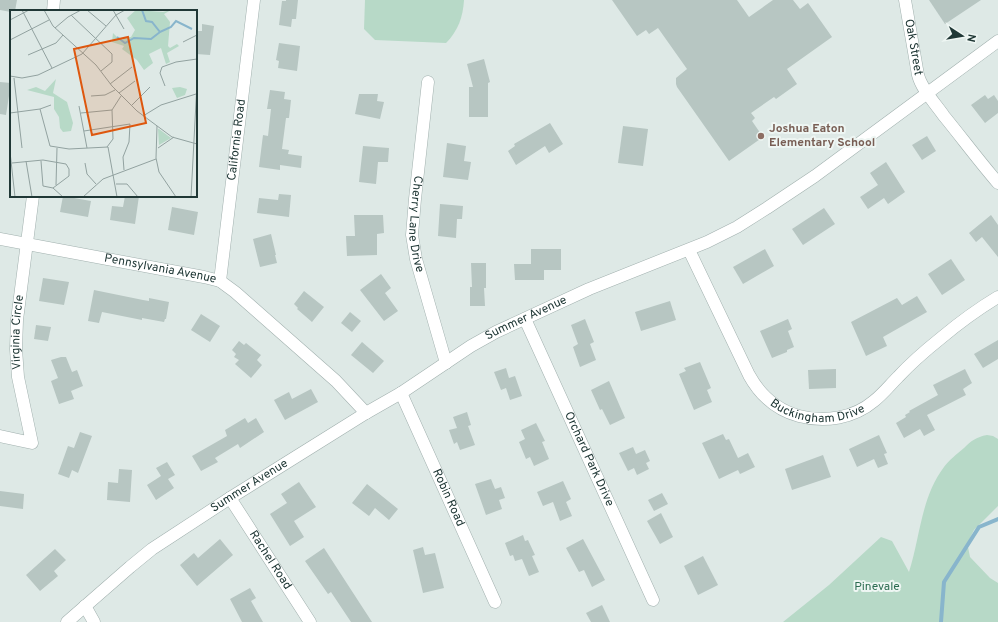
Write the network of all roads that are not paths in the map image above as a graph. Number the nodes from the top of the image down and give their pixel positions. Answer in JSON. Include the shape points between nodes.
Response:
{"nodes":[{"id":1,"x":54,"y":0,"type":"edge"},
{"id":2,"x":254,"y":0,"type":"edge"},
{"id":3,"x":905,"y":0,"type":"edge"},
{"id":4,"x":53,"y":10,"type":"edge"},
{"id":5,"x":998,"y":41,"type":"edge"},
{"id":6,"x":428,"y":82,"type":"dead end"},
{"id":7,"x":927,"y":93,"type":"junction"},
{"id":8,"x":998,"y":183,"type":"edge"},
{"id":9,"x":32,"y":197,"type":"edge"},
{"id":10,"x":0,"y":239,"type":"edge"},
{"id":11,"x":27,"y":244,"type":"junction"},
{"id":12,"x":689,"y":250,"type":"junction"},
{"id":13,"x":220,"y":281,"type":"junction"},
{"id":14,"x":998,"y":297,"type":"edge"},
{"id":15,"x":525,"y":319,"type":"junction"},
{"id":16,"x":446,"y":363,"type":"junction"},
{"id":17,"x":402,"y":393,"type":"junction"},
{"id":18,"x":366,"y":414,"type":"junction"},
{"id":19,"x":0,"y":436,"type":"edge"},
{"id":20,"x":230,"y":498,"type":"junction"},
{"id":21,"x":653,"y":600,"type":"dead end"},
{"id":22,"x":494,"y":602,"type":"dead end"},
{"id":23,"x":85,"y":606,"type":"junction"},
{"id":24,"x":68,"y":622,"type":"edge"},
{"id":25,"x":94,"y":622,"type":"edge"},
{"id":26,"x":310,"y":622,"type":"edge"}],
"edges":[{"from":1,"to":4,"type":"street"},
{"from":2,"to":13,"type":"street","name":"California Road"},
{"from":3,"to":7,"type":"street","name":"Oak Street","via":[[918,75]]},
{"from":5,"to":7,"type":"street","name":"Summer Avenue"},
{"from":6,"to":16,"type":"street","name":"Cherry Lane Drive","via":[[412,235],[416,259]]},
{"from":7,"to":8,"type":"street","name":"Oak Street"},
{"from":7,"to":12,"type":"street","name":"Summer Avenue","via":[[815,176],[767,208],[736,227]]},
{"from":9,"to":11,"type":"street","name":"Virginia Circle"},
{"from":10,"to":11,"type":"street","name":"Pennsylvania Avenue"},
{"from":11,"to":13,"type":"street","name":"Pennsylvania Avenue"},
{"from":11,"to":19,"type":"street","name":"Virginia Circle","via":[[17,320],[16,349],[18,377],[32,443]]},
{"from":12,"to":14,"type":"street","name":"Buckingham Drive","via":[[753,383],[766,398],[780,408],[814,419],[841,417],[871,403],[941,337]]},
{"from":12,"to":15,"type":"street","name":"Summer Avenue","via":[[613,279]]},
{"from":13,"to":18,"type":"street","name":"Pennsylvania Avenue","via":[[336,382]]},
{"from":15,"to":16,"type":"street","name":"Summer Avenue","via":[[496,332]]},
{"from":15,"to":21,"type":"street","name":"Orchard Park Drive"},
{"from":16,"to":17,"type":"street","name":"Summer Avenue"},
{"from":17,"to":18,"type":"street","name":"Summer Avenue"},
{"from":17,"to":22,"type":"street","name":"Robin Road"},
{"from":18,"to":20,"type":"street","name":"Summer Avenue"},
{"from":20,"to":23,"type":"street","name":"Summer Avenue","via":[[152,549]]},
{"from":20,"to":26,"type":"street","name":"Rachel Road"},
{"from":23,"to":24,"type":"street","name":"Summer Avenue"},
{"from":23,"to":25,"type":"street"}]}
